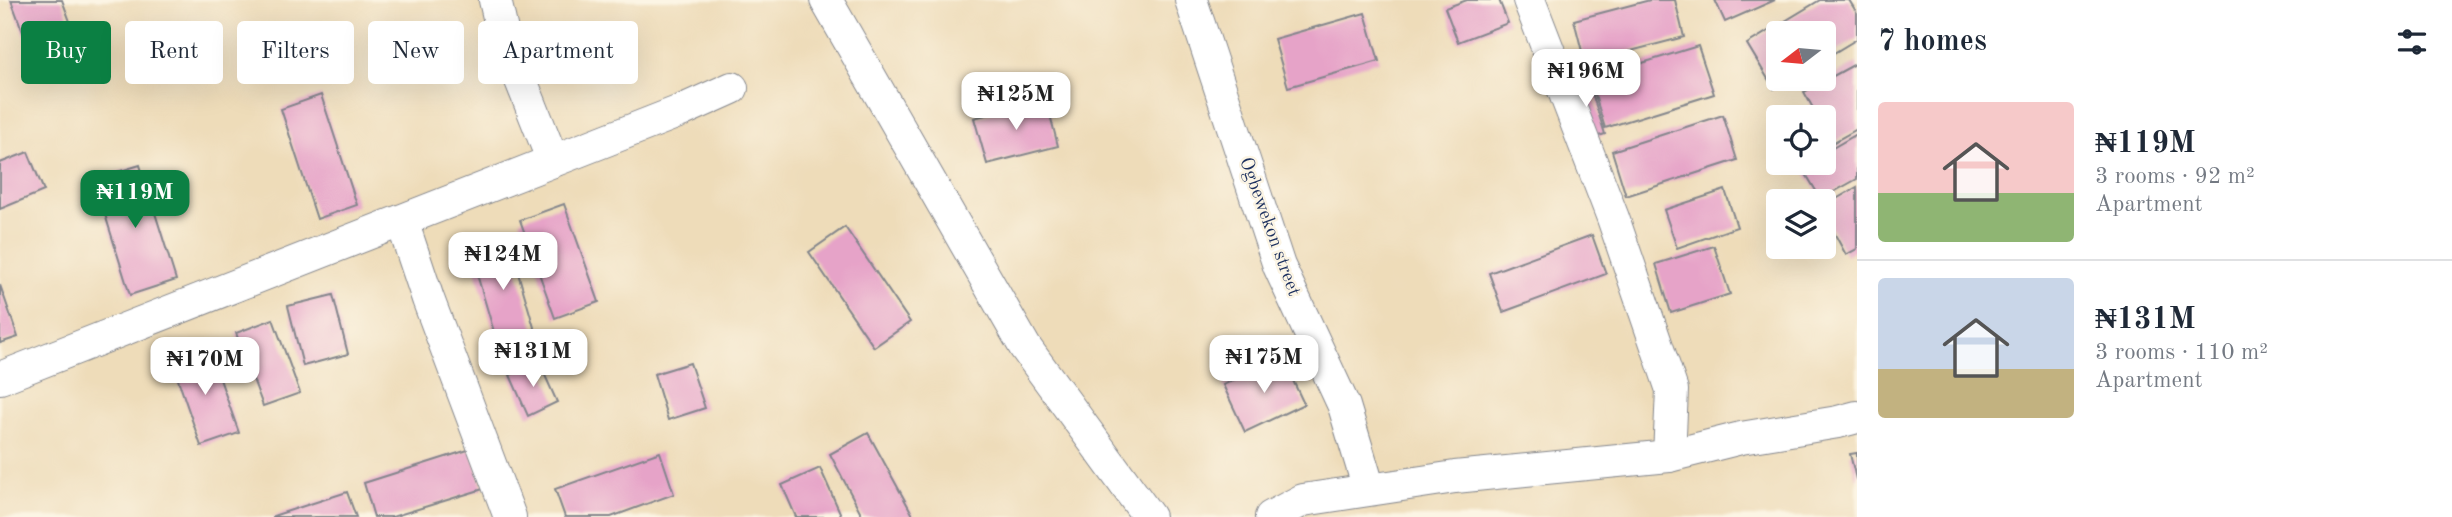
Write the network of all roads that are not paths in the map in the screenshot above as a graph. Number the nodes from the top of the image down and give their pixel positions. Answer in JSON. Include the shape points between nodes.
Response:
{"nodes":[{"id":1,"x":495,"y":0,"type":"edge"},
{"id":2,"x":825,"y":0,"type":"edge"},
{"id":3,"x":1191,"y":0,"type":"edge"},
{"id":4,"x":1529,"y":0,"type":"edge"},
{"id":5,"x":732,"y":88,"type":"dead end"},
{"id":6,"x":553,"y":161,"type":"junction"},
{"id":7,"x":402,"y":221,"type":"junction"},
{"id":8,"x":0,"y":378,"type":"edge"},
{"id":9,"x":1857,"y":417,"type":"edge"},
{"id":10,"x":1670,"y":456,"type":"junction"},
{"id":11,"x":1369,"y":489,"type":"junction"},
{"id":12,"x":510,"y":517,"type":"edge"},
{"id":13,"x":1149,"y":517,"type":"edge"},
{"id":14,"x":1271,"y":517,"type":"edge"}],
"edges":[{"from":1,"to":6,"type":"street","via":[[503,35]]},
{"from":2,"to":13,"type":"street","via":[[1025,346]]},
{"from":3,"to":11,"type":"street","name":"Ogbewekon street","via":[[1279,266],[1344,406]]},
{"from":4,"to":10,"type":"street","via":[[1614,218],[1672,390]]},
{"from":5,"to":6,"type":"street"},
{"from":6,"to":7,"type":"street"},
{"from":7,"to":8,"type":"street"},
{"from":7,"to":12,"type":"street"},
{"from":9,"to":10,"type":"street"},
{"from":10,"to":11,"type":"street"},
{"from":11,"to":14,"type":"street","via":[[1303,500]]}]}
